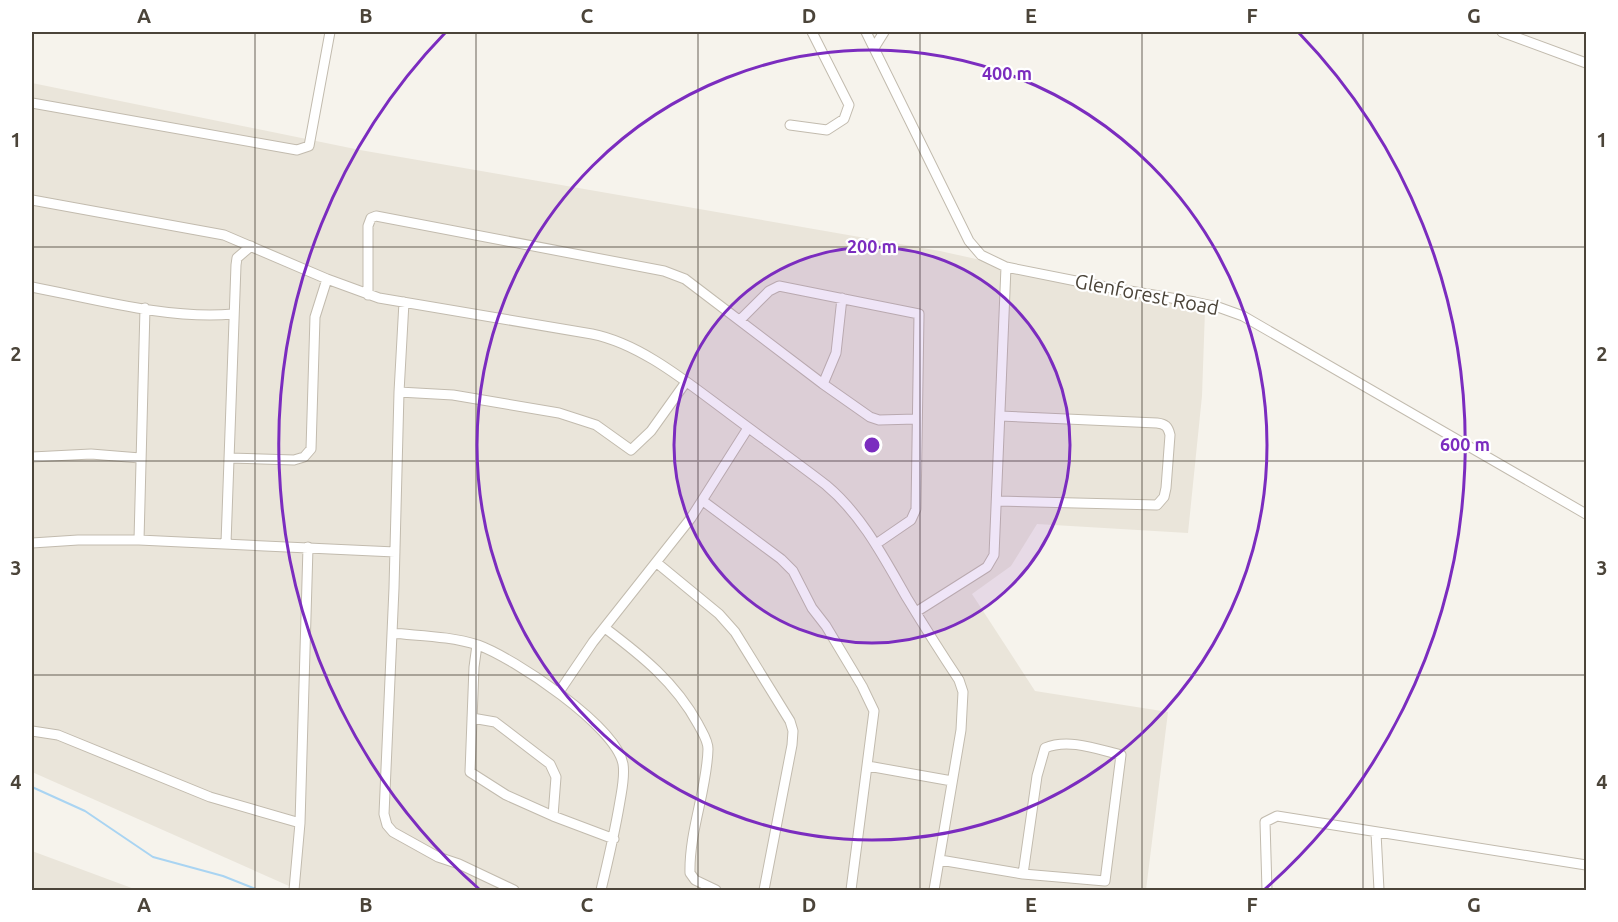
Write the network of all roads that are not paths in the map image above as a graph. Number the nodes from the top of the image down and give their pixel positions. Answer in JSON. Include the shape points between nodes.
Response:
{"nodes":[{"id":1,"x":330,"y":32,"type":"edge"},
{"id":2,"x":812,"y":32,"type":"edge"},
{"id":3,"x":866,"y":32,"type":"edge"},
{"id":4,"x":884,"y":32,"type":"edge"},
{"id":5,"x":1502,"y":32,"type":"edge"},
{"id":6,"x":874,"y":48,"type":"junction"},
{"id":7,"x":1587,"y":63,"type":"edge"},
{"id":8,"x":32,"y":103,"type":"edge"},
{"id":9,"x":790,"y":125,"type":"dead end"},
{"id":10,"x":32,"y":200,"type":"edge"},
{"id":11,"x":231,"y":238,"type":"junction"},
{"id":12,"x":251,"y":246,"type":"junction"},
{"id":13,"x":237,"y":258,"type":"junction"},
{"id":14,"x":1006,"y":267,"type":"junction"},
{"id":15,"x":327,"y":279,"type":"junction"},
{"id":16,"x":32,"y":287,"type":"edge"},
{"id":17,"x":368,"y":295,"type":"junction"},
{"id":18,"x":842,"y":298,"type":"junction"},
{"id":19,"x":404,"y":302,"type":"junction"},
{"id":20,"x":145,"y":308,"type":"junction"},
{"id":21,"x":233,"y":314,"type":"junction"},
{"id":22,"x":740,"y":320,"type":"junction"},
{"id":23,"x":686,"y":382,"type":"junction"},
{"id":24,"x":823,"y":384,"type":"junction"},
{"id":25,"x":399,"y":392,"type":"junction"},
{"id":26,"x":1000,"y":416,"type":"junction"},
{"id":27,"x":916,"y":419,"type":"junction"},
{"id":28,"x":748,"y":428,"type":"junction"},
{"id":29,"x":32,"y":457,"type":"edge"},
{"id":30,"x":140,"y":458,"type":"junction"},
{"id":31,"x":229,"y":458,"type":"junction"},
{"id":32,"x":703,"y":501,"type":"junction"},
{"id":33,"x":998,"y":501,"type":"junction"},
{"id":34,"x":1587,"y":514,"type":"edge"},
{"id":35,"x":139,"y":540,"type":"junction"},
{"id":36,"x":32,"y":543,"type":"edge"},
{"id":37,"x":226,"y":543,"type":"junction"},
{"id":38,"x":876,"y":544,"type":"junction"},
{"id":39,"x":308,"y":547,"type":"junction"},
{"id":40,"x":394,"y":552,"type":"junction"},
{"id":41,"x":657,"y":563,"type":"junction"},
{"id":42,"x":916,"y":612,"type":"junction"},
{"id":43,"x":605,"y":628,"type":"junction"},
{"id":44,"x":392,"y":633,"type":"junction"},
{"id":45,"x":477,"y":645,"type":"junction"},
{"id":46,"x":559,"y":693,"type":"junction"},
{"id":47,"x":472,"y":718,"type":"junction"},
{"id":48,"x":32,"y":731,"type":"edge"},
{"id":49,"x":868,"y":766,"type":"junction"},
{"id":50,"x":952,"y":781,"type":"junction"},
{"id":51,"x":553,"y":816,"type":"junction"},
{"id":52,"x":300,"y":823,"type":"junction"},
{"id":53,"x":1376,"y":833,"type":"junction"},
{"id":54,"x":614,"y":839,"type":"junction"},
{"id":55,"x":940,"y":860,"type":"junction"},
{"id":56,"x":1587,"y":865,"type":"edge"},
{"id":57,"x":1023,"y":874,"type":"junction"},
{"id":58,"x":294,"y":891,"type":"edge"},
{"id":59,"x":514,"y":891,"type":"edge"},
{"id":60,"x":602,"y":891,"type":"edge"},
{"id":61,"x":716,"y":891,"type":"edge"},
{"id":62,"x":764,"y":891,"type":"edge"},
{"id":63,"x":851,"y":891,"type":"edge"},
{"id":64,"x":934,"y":891,"type":"edge"},
{"id":65,"x":1267,"y":891,"type":"edge"},
{"id":66,"x":1379,"y":891,"type":"edge"}],
"edges":[{"from":1,"to":8,"type":"street","via":[[309,146],[304,149]]},
{"from":2,"to":9,"type":"street","via":[[849,105],[844,119],[828,130]]},
{"from":3,"to":6,"type":"street","name":"Glenforest Road"},
{"from":4,"to":6,"type":"street"},
{"from":5,"to":7,"type":"street"},
{"from":6,"to":14,"type":"street","name":"Glenforest Road","via":[[969,241],[987,260]]},
{"from":10,"to":11,"type":"street"},
{"from":11,"to":12,"type":"street"},
{"from":11,"to":13,"type":"street"},
{"from":12,"to":13,"type":"street"},
{"from":12,"to":15,"type":"street"},
{"from":13,"to":21,"type":"street"},
{"from":14,"to":26,"type":"street"},
{"from":14,"to":34,"type":"street","name":"Glenforest Road","via":[[1232,311]]},
{"from":15,"to":17,"type":"street"},
{"from":15,"to":31,"type":"street","via":[[315,317],[311,449],[294,460]]},
{"from":16,"to":20,"type":"street"},
{"from":17,"to":19,"type":"street"},
{"from":17,"to":22,"type":"street","via":[[368,226],[371,218],[381,216],[672,273]]},
{"from":18,"to":22,"type":"street","via":[[775,287]]},
{"from":18,"to":24,"type":"street","via":[[836,353]]},
{"from":18,"to":27,"type":"street","via":[[919,314]]},
{"from":19,"to":23,"type":"street","via":[[606,337],[631,347]]},
{"from":19,"to":25,"type":"street"},
{"from":20,"to":21,"type":"street"},
{"from":20,"to":30,"type":"street"},
{"from":21,"to":31,"type":"street"},
{"from":22,"to":24,"type":"street"},
{"from":23,"to":25,"type":"street","via":[[647,436],[632,450],[596,425],[559,413],[453,395]]},
{"from":23,"to":28,"type":"street"},
{"from":24,"to":27,"type":"street","via":[[874,419]]},
{"from":25,"to":40,"type":"street"},
{"from":26,"to":33,"type":"street"},
{"from":26,"to":33,"type":"street","via":[[1157,423],[1169,428],[1170,435],[1166,488],[1157,505]]},
{"from":27,"to":38,"type":"street","via":[[915,513]]},
{"from":28,"to":32,"type":"street"},
{"from":28,"to":38,"type":"street","via":[[837,494]]},
{"from":29,"to":30,"type":"street","via":[[91,454]]},
{"from":30,"to":35,"type":"street"},
{"from":31,"to":37,"type":"street"},
{"from":32,"to":41,"type":"street"},
{"from":32,"to":49,"type":"street","via":[[781,559],[797,577],[874,711]]},
{"from":33,"to":42,"type":"street","via":[[992,561]]},
{"from":35,"to":36,"type":"street"},
{"from":35,"to":37,"type":"street"},
{"from":37,"to":39,"type":"street"},
{"from":38,"to":42,"type":"street"},
{"from":39,"to":40,"type":"street"},
{"from":39,"to":52,"type":"street"},
{"from":40,"to":44,"type":"street"},
{"from":41,"to":43,"type":"street"},
{"from":41,"to":62,"type":"street","via":[[728,623],[792,726],[792,745]]},
{"from":42,"to":50,"type":"street","via":[[963,692]]},
{"from":43,"to":46,"type":"street"},
{"from":43,"to":61,"type":"street","via":[[674,687],[706,738],[708,749],[690,873]]},
{"from":44,"to":45,"type":"street"},
{"from":44,"to":59,"type":"street","via":[[383,809],[387,825],[438,857]]},
{"from":45,"to":46,"type":"street","via":[[528,671]]},
{"from":45,"to":47,"type":"street"},
{"from":46,"to":54,"type":"street","via":[[607,735],[621,757],[623,782]]},
{"from":47,"to":51,"type":"street","via":[[495,723],[550,764],[556,777]]},
{"from":47,"to":51,"type":"street","via":[[470,772],[506,795]]},
{"from":48,"to":52,"type":"street","via":[[58,735],[210,797]]},
{"from":49,"to":50,"type":"street"},
{"from":49,"to":63,"type":"street"},
{"from":50,"to":55,"type":"street"},
{"from":51,"to":54,"type":"street"},
{"from":52,"to":58,"type":"street"},
{"from":53,"to":56,"type":"street"},
{"from":53,"to":65,"type":"street","via":[[1277,816],[1265,822]]},
{"from":53,"to":66,"type":"street"},
{"from":54,"to":60,"type":"street"},
{"from":55,"to":57,"type":"street"},
{"from":55,"to":64,"type":"street"},
{"from":57,"to":57,"type":"street","via":[[1105,881],[1121,754],[1086,746],[1055,744],[1045,748],[1037,776]]}]}
